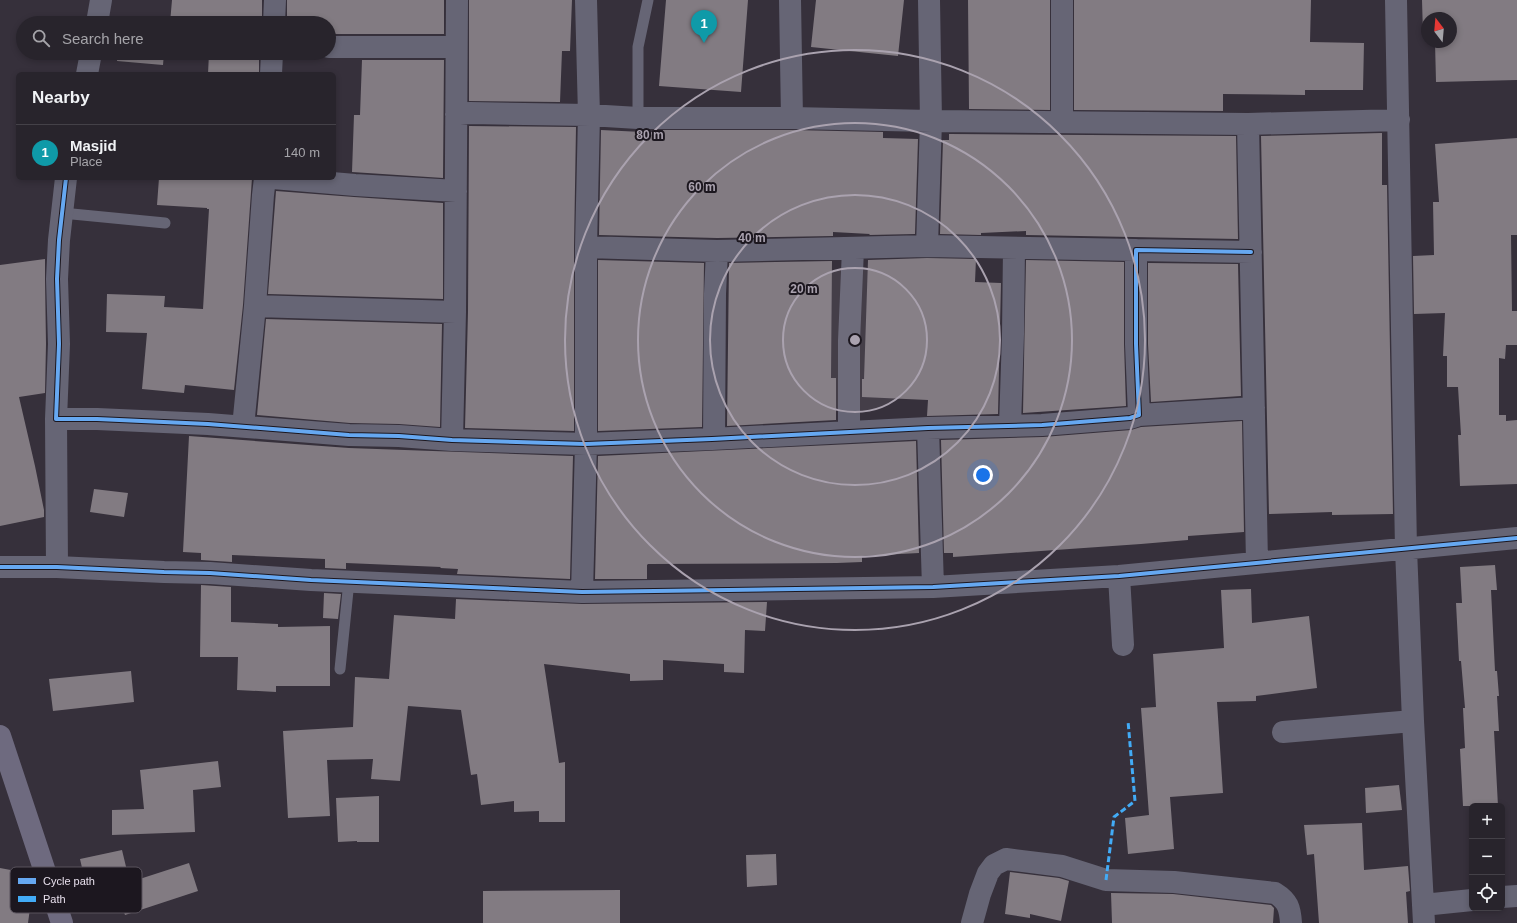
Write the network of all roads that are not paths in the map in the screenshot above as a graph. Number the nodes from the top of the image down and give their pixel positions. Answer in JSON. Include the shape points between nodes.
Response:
{"nodes":[{"id":1,"x":101,"y":0,"type":"edge"},
{"id":2,"x":275,"y":0,"type":"edge"},
{"id":3,"x":457,"y":0,"type":"edge"},
{"id":4,"x":586,"y":0,"type":"edge"},
{"id":5,"x":648,"y":0,"type":"edge"},
{"id":6,"x":790,"y":0,"type":"edge"},
{"id":7,"x":929,"y":0,"type":"edge"},
{"id":8,"x":1062,"y":0,"type":"edge"},
{"id":9,"x":1396,"y":0,"type":"edge"},
{"id":10,"x":98,"y":16,"type":"edge"},
{"id":11,"x":274,"y":16,"type":"edge"},
{"id":12,"x":336,"y":47,"type":"edge"},
{"id":13,"x":456,"y":47,"type":"junction"},
{"id":14,"x":90,"y":60,"type":"edge"},
{"id":15,"x":272,"y":60,"type":"edge"},
{"id":16,"x":87,"y":72,"type":"edge"},
{"id":17,"x":271,"y":72,"type":"edge"},
{"id":18,"x":456,"y":114,"type":"junction"},
{"id":19,"x":589,"y":115,"type":"junction"},
{"id":20,"x":638,"y":118,"type":"junction"},
{"id":21,"x":792,"y":118,"type":"junction"},
{"id":22,"x":1399,"y":120,"type":"junction"},
{"id":23,"x":931,"y":121,"type":"junction"},
{"id":24,"x":1062,"y":121,"type":"junction"},
{"id":25,"x":1248,"y":124,"type":"junction"},
{"id":26,"x":66,"y":180,"type":"edge"},
{"id":27,"x":265,"y":180,"type":"edge"},
{"id":28,"x":296,"y":180,"type":"edge"},
{"id":29,"x":456,"y":190,"type":"junction"},
{"id":30,"x":62,"y":213,"type":"junction"},
{"id":31,"x":166,"y":222,"type":"dead end"},
{"id":32,"x":927,"y":246,"type":"junction"},
{"id":33,"x":586,"y":247,"type":"junction"},
{"id":34,"x":1014,"y":248,"type":"junction"},
{"id":35,"x":853,"y":249,"type":"junction"},
{"id":36,"x":1136,"y":250,"type":"junction"},
{"id":37,"x":717,"y":251,"type":"junction"},
{"id":38,"x":1251,"y":252,"type":"junction"},
{"id":39,"x":255,"y":306,"type":"junction"},
{"id":40,"x":455,"y":312,"type":"junction"},
{"id":41,"x":1254,"y":408,"type":"junction"},
{"id":42,"x":1139,"y":415,"type":"junction"},
{"id":43,"x":56,"y":419,"type":"junction"},
{"id":44,"x":1010,"y":426,"type":"junction"},
{"id":45,"x":243,"y":428,"type":"junction"},
{"id":46,"x":928,"y":428,"type":"junction"},
{"id":47,"x":849,"y":432,"type":"junction"},
{"id":48,"x":714,"y":439,"type":"junction"},
{"id":49,"x":452,"y":440,"type":"junction"},
{"id":50,"x":586,"y":444,"type":"junction"},
{"id":51,"x":1517,"y":538,"type":"edge"},
{"id":52,"x":1406,"y":549,"type":"junction"},
{"id":53,"x":1257,"y":562,"type":"junction"},
{"id":54,"x":0,"y":567,"type":"edge"},
{"id":55,"x":57,"y":567,"type":"junction"},
{"id":56,"x":1119,"y":576,"type":"junction"},
{"id":57,"x":348,"y":582,"type":"junction"},
{"id":58,"x":933,"y":587,"type":"junction"},
{"id":59,"x":582,"y":592,"type":"junction"},
{"id":60,"x":1123,"y":645,"type":"dead end"},
{"id":61,"x":340,"y":669,"type":"dead end"},
{"id":62,"x":1412,"y":721,"type":"junction"},
{"id":63,"x":1283,"y":732,"type":"dead end"},
{"id":64,"x":0,"y":736,"type":"edge"},
{"id":65,"x":43,"y":867,"type":"edge"},
{"id":66,"x":1517,"y":896,"type":"edge"},
{"id":67,"x":1505,"y":897,"type":"edge"},
{"id":68,"x":1469,"y":901,"type":"edge"},
{"id":69,"x":59,"y":913,"type":"edge"},
{"id":70,"x":1424,"y":914,"type":"edge"},
{"id":71,"x":62,"y":923,"type":"edge"},
{"id":72,"x":972,"y":923,"type":"edge"},
{"id":73,"x":1291,"y":923,"type":"edge"}],
"edges":[{"from":1,"to":10,"type":"street"},
{"from":2,"to":11,"type":"street"},
{"from":3,"to":13,"type":"street"},
{"from":4,"to":19,"type":"street"},
{"from":5,"to":20,"type":"lane","via":[[638,46]]},
{"from":6,"to":21,"type":"street"},
{"from":7,"to":23,"type":"street"},
{"from":8,"to":24,"type":"street"},
{"from":9,"to":22,"type":"street"},
{"from":12,"to":13,"type":"street"},
{"from":13,"to":18,"type":"street"},
{"from":14,"to":16,"type":"street"},
{"from":15,"to":17,"type":"street"},
{"from":18,"to":19,"type":"street"},
{"from":18,"to":29,"type":"street"},
{"from":19,"to":20,"type":"street"},
{"from":19,"to":33,"type":"street"},
{"from":20,"to":21,"type":"street"},
{"from":21,"to":23,"type":"street"},
{"from":22,"to":25,"type":"street"},
{"from":22,"to":52,"type":"street"},
{"from":23,"to":24,"type":"street"},
{"from":23,"to":32,"type":"street"},
{"from":24,"to":25,"type":"street"},
{"from":25,"to":38,"type":"street"},
{"from":26,"to":30,"type":"street"},
{"from":27,"to":39,"type":"street"},
{"from":28,"to":29,"type":"street"},
{"from":29,"to":40,"type":"street"},
{"from":30,"to":31,"type":"lane"},
{"from":30,"to":43,"type":"street","via":[[57,279],[59,344]]},
{"from":32,"to":34,"type":"street"},
{"from":32,"to":35,"type":"street"},
{"from":33,"to":37,"type":"street"},
{"from":33,"to":50,"type":"street"},
{"from":34,"to":36,"type":"street"},
{"from":34,"to":44,"type":"street"},
{"from":35,"to":37,"type":"street"},
{"from":35,"to":47,"type":"street"},
{"from":36,"to":38,"type":"street"},
{"from":36,"to":42,"type":"street"},
{"from":37,"to":48,"type":"street"},
{"from":38,"to":41,"type":"street"},
{"from":39,"to":40,"type":"street"},
{"from":39,"to":45,"type":"street"},
{"from":40,"to":49,"type":"street"},
{"from":41,"to":42,"type":"street"},
{"from":41,"to":53,"type":"street"},
{"from":42,"to":44,"type":"street","via":[[1130,418]]},
{"from":43,"to":45,"type":"street","via":[[169,422]]},
{"from":43,"to":55,"type":"street"},
{"from":44,"to":46,"type":"street"},
{"from":45,"to":49,"type":"street"},
{"from":46,"to":47,"type":"street"},
{"from":46,"to":58,"type":"street"},
{"from":47,"to":48,"type":"street"},
{"from":48,"to":50,"type":"street"},
{"from":49,"to":50,"type":"street"},
{"from":50,"to":59,"type":"street"},
{"from":51,"to":52,"type":"street"},
{"from":52,"to":53,"type":"street"},
{"from":52,"to":62,"type":"street"},
{"from":53,"to":56,"type":"street"},
{"from":54,"to":55,"type":"street"},
{"from":55,"to":57,"type":"street"},
{"from":56,"to":58,"type":"street"},
{"from":56,"to":60,"type":"street"},
{"from":57,"to":59,"type":"street"},
{"from":57,"to":61,"type":"lane"},
{"from":58,"to":59,"type":"street"},
{"from":62,"to":63,"type":"street"},
{"from":62,"to":70,"type":"street"},
{"from":64,"to":65,"type":"highway"},
{"from":66,"to":67,"type":"street"},
{"from":68,"to":70,"type":"street"},
{"from":69,"to":71,"type":"highway"},
{"from":72,"to":73,"type":"street","via":[[988,873],[994,864],[1006,859],[1062,866],[1106,880],[1174,882],[1275,893],[1288,903]]}]}
